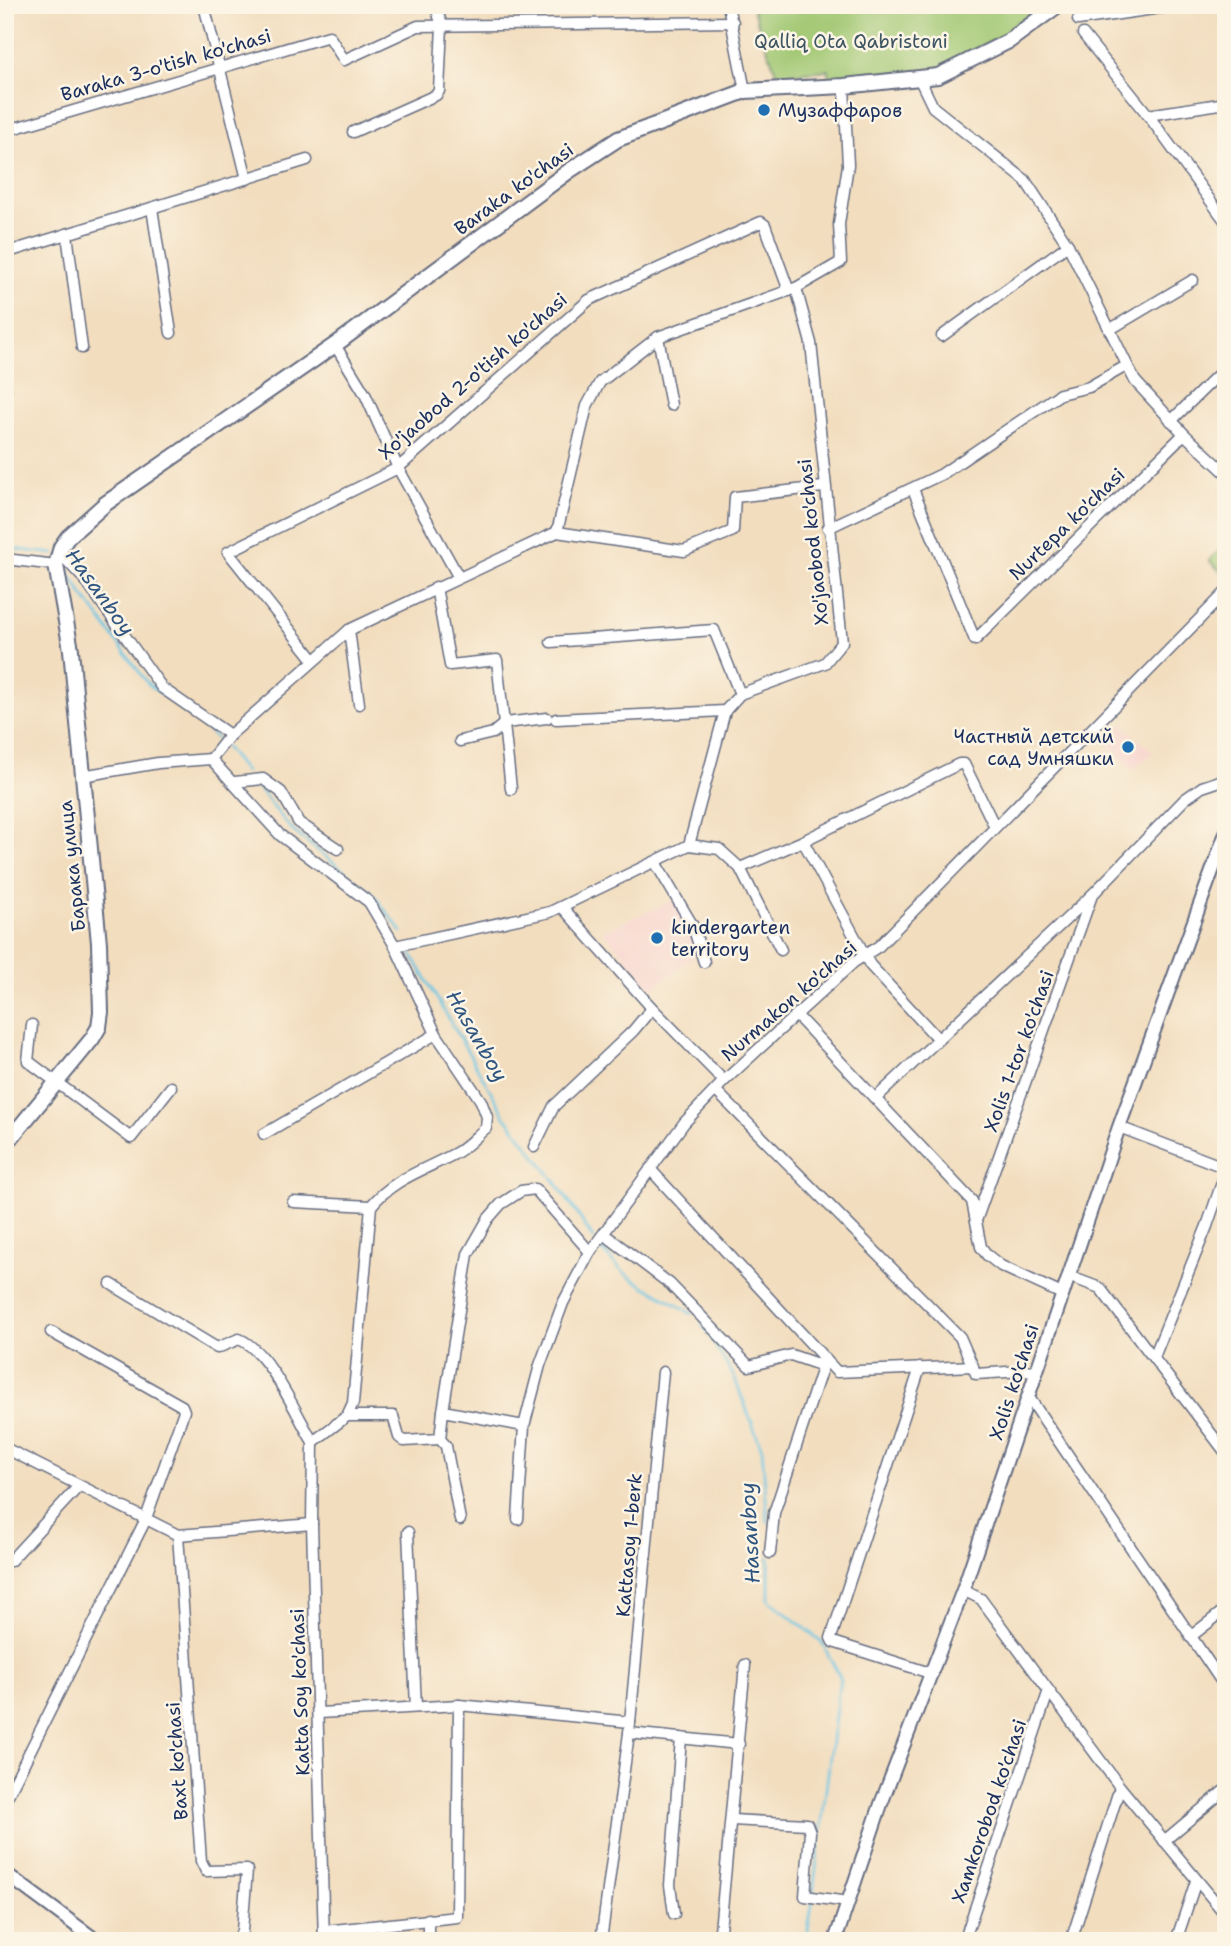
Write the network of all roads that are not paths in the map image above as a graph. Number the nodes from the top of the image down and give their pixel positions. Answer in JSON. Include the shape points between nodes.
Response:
{"nodes":[{"id":1,"x":204,"y":5,"type":"edge"},
{"id":2,"x":435,"y":5,"type":"edge"},
{"id":3,"x":728,"y":5,"type":"edge"},
{"id":4,"x":1058,"y":5,"type":"edge"},
{"id":5,"x":1181,"y":5,"type":"edge"},
{"id":6,"x":1078,"y":20,"type":"dead end"},
{"id":7,"x":733,"y":22,"type":"junction"},
{"id":8,"x":442,"y":26,"type":"junction"},
{"id":9,"x":1083,"y":34,"type":"dead end"},
{"id":10,"x":219,"y":67,"type":"junction"},
{"id":11,"x":919,"y":80,"type":"junction"},
{"id":12,"x":844,"y":86,"type":"junction"},
{"id":13,"x":744,"y":91,"type":"junction"},
{"id":14,"x":1226,"y":103,"type":"edge"},
{"id":15,"x":1148,"y":115,"type":"junction"},
{"id":16,"x":5,"y":131,"type":"edge"},
{"id":17,"x":353,"y":132,"type":"dead end"},
{"id":18,"x":307,"y":160,"type":"dead end"},
{"id":19,"x":247,"y":179,"type":"junction"},
{"id":20,"x":152,"y":208,"type":"junction"},
{"id":21,"x":1226,"y":222,"type":"edge"},
{"id":22,"x":67,"y":234,"type":"junction"},
{"id":23,"x":1068,"y":245,"type":"junction"},
{"id":24,"x":5,"y":253,"type":"edge"},
{"id":25,"x":1193,"y":280,"type":"dead end"},
{"id":26,"x":792,"y":289,"type":"junction"},
{"id":27,"x":1109,"y":330,"type":"junction"},
{"id":28,"x":171,"y":333,"type":"dead end"},
{"id":29,"x":942,"y":336,"type":"dead end"},
{"id":30,"x":658,"y":337,"type":"junction"},
{"id":31,"x":335,"y":345,"type":"junction"},
{"id":32,"x":82,"y":348,"type":"dead end"},
{"id":33,"x":1126,"y":366,"type":"junction"},
{"id":34,"x":1226,"y":367,"type":"edge"},
{"id":35,"x":671,"y":405,"type":"dead end"},
{"id":36,"x":1171,"y":421,"type":"junction"},
{"id":37,"x":1184,"y":434,"type":"junction"},
{"id":38,"x":398,"y":468,"type":"junction"},
{"id":39,"x":1226,"y":472,"type":"edge"},
{"id":40,"x":823,"y":487,"type":"junction"},
{"id":41,"x":913,"y":489,"type":"junction"},
{"id":42,"x":828,"y":528,"type":"junction"},
{"id":43,"x":557,"y":532,"type":"junction"},
{"id":44,"x":5,"y":559,"type":"edge"},
{"id":45,"x":57,"y":560,"type":"junction"},
{"id":46,"x":458,"y":576,"type":"junction"},
{"id":47,"x":436,"y":587,"type":"junction"},
{"id":48,"x":1226,"y":592,"type":"edge"},
{"id":49,"x":349,"y":630,"type":"junction"},
{"id":50,"x":551,"y":642,"type":"dead end"},
{"id":51,"x":314,"y":660,"type":"junction"},
{"id":52,"x":740,"y":694,"type":"junction"},
{"id":53,"x":359,"y":704,"type":"dead end"},
{"id":54,"x":725,"y":711,"type":"junction"},
{"id":55,"x":505,"y":723,"type":"junction"},
{"id":56,"x":230,"y":735,"type":"junction"},
{"id":57,"x":460,"y":741,"type":"dead end"},
{"id":58,"x":211,"y":759,"type":"junction"},
{"id":59,"x":82,"y":776,"type":"junction"},
{"id":60,"x":1226,"y":779,"type":"edge"},
{"id":61,"x":235,"y":782,"type":"junction"},
{"id":62,"x":511,"y":789,"type":"dead end"},
{"id":63,"x":995,"y":827,"type":"junction"},
{"id":64,"x":1226,"y":834,"type":"edge"},
{"id":65,"x":803,"y":841,"type":"junction"},
{"id":66,"x":689,"y":845,"type":"junction"},
{"id":67,"x":338,"y":849,"type":"dead end"},
{"id":68,"x":655,"y":862,"type":"junction"},
{"id":69,"x":740,"y":868,"type":"junction"},
{"id":70,"x":1092,"y":895,"type":"junction"},
{"id":71,"x":563,"y":908,"type":"junction"},
{"id":72,"x":395,"y":946,"type":"junction"},
{"id":73,"x":780,"y":950,"type":"dead end"},
{"id":74,"x":865,"y":957,"type":"junction"},
{"id":75,"x":704,"y":962,"type":"dead end"},
{"id":76,"x":652,"y":1008,"type":"junction"},
{"id":77,"x":797,"y":1016,"type":"junction"},
{"id":78,"x":32,"y":1025,"type":"dead end"},
{"id":79,"x":436,"y":1034,"type":"junction"},
{"id":80,"x":938,"y":1039,"type":"junction"},
{"id":81,"x":57,"y":1081,"type":"junction"},
{"id":82,"x":724,"y":1081,"type":"junction"},
{"id":83,"x":171,"y":1087,"type":"dead end"},
{"id":84,"x":716,"y":1091,"type":"junction"},
{"id":85,"x":876,"y":1098,"type":"junction"},
{"id":86,"x":1119,"y":1127,"type":"junction"},
{"id":87,"x":264,"y":1134,"type":"dead end"},
{"id":88,"x":5,"y":1145,"type":"edge"},
{"id":89,"x":534,"y":1147,"type":"dead end"},
{"id":90,"x":650,"y":1169,"type":"junction"},
{"id":91,"x":1226,"y":1169,"type":"edge"},
{"id":92,"x":293,"y":1202,"type":"dead end"},
{"id":93,"x":371,"y":1206,"type":"junction"},
{"id":94,"x":977,"y":1218,"type":"junction"},
{"id":95,"x":604,"y":1234,"type":"junction"},
{"id":96,"x":590,"y":1252,"type":"junction"},
{"id":97,"x":1068,"y":1276,"type":"junction"},
{"id":98,"x":111,"y":1284,"type":"dead end"},
{"id":99,"x":1062,"y":1294,"type":"junction"},
{"id":100,"x":51,"y":1332,"type":"dead end"},
{"id":101,"x":1154,"y":1357,"type":"junction"},
{"id":102,"x":824,"y":1362,"type":"junction"},
{"id":103,"x":973,"y":1366,"type":"junction"},
{"id":104,"x":920,"y":1368,"type":"junction"},
{"id":105,"x":1037,"y":1370,"type":"junction"},
{"id":106,"x":663,"y":1373,"type":"dead end"},
{"id":107,"x":1030,"y":1399,"type":"junction"},
{"id":108,"x":443,"y":1411,"type":"junction"},
{"id":109,"x":346,"y":1416,"type":"junction"},
{"id":110,"x":524,"y":1426,"type":"junction"},
{"id":111,"x":440,"y":1439,"type":"junction"},
{"id":112,"x":313,"y":1442,"type":"junction"},
{"id":113,"x":5,"y":1448,"type":"edge"},
{"id":114,"x":1226,"y":1453,"type":"edge"},
{"id":115,"x":78,"y":1487,"type":"junction"},
{"id":116,"x":518,"y":1519,"type":"dead end"},
{"id":117,"x":460,"y":1520,"type":"dead end"},
{"id":118,"x":145,"y":1521,"type":"junction"},
{"id":119,"x":312,"y":1524,"type":"junction"},
{"id":120,"x":408,"y":1532,"type":"dead end"},
{"id":121,"x":178,"y":1535,"type":"junction"},
{"id":122,"x":770,"y":1553,"type":"dead end"},
{"id":123,"x":10,"y":1561,"type":"dead end"},
{"id":124,"x":963,"y":1590,"type":"junction"},
{"id":125,"x":1226,"y":1609,"type":"edge"},
{"id":126,"x":1190,"y":1637,"type":"junction"},
{"id":127,"x":745,"y":1665,"type":"dead end"},
{"id":128,"x":933,"y":1674,"type":"junction"},
{"id":129,"x":1226,"y":1688,"type":"edge"},
{"id":130,"x":1048,"y":1693,"type":"junction"},
{"id":131,"x":460,"y":1705,"type":"junction"},
{"id":132,"x":416,"y":1707,"type":"junction"},
{"id":133,"x":319,"y":1713,"type":"junction"},
{"id":134,"x":630,"y":1722,"type":"junction"},
{"id":135,"x":629,"y":1733,"type":"junction"},
{"id":136,"x":681,"y":1738,"type":"junction"},
{"id":137,"x":739,"y":1745,"type":"junction"},
{"id":138,"x":1120,"y":1787,"type":"junction"},
{"id":139,"x":1226,"y":1789,"type":"edge"},
{"id":140,"x":5,"y":1801,"type":"edge"},
{"id":141,"x":732,"y":1820,"type":"junction"},
{"id":142,"x":1164,"y":1841,"type":"junction"},
{"id":143,"x":5,"y":1874,"type":"edge"},
{"id":144,"x":1196,"y":1881,"type":"junction"},
{"id":145,"x":848,"y":1902,"type":"junction"},
{"id":146,"x":674,"y":1914,"type":"dead end"},
{"id":147,"x":1226,"y":1915,"type":"edge"},
{"id":148,"x":428,"y":1919,"type":"junction"},
{"id":149,"x":324,"y":1936,"type":"edge"},
{"id":150,"x":97,"y":1941,"type":"edge"},
{"id":151,"x":238,"y":1941,"type":"edge"},
{"id":152,"x":428,"y":1941,"type":"edge"},
{"id":153,"x":601,"y":1941,"type":"edge"},
{"id":154,"x":719,"y":1941,"type":"edge"},
{"id":155,"x":835,"y":1941,"type":"edge"},
{"id":156,"x":964,"y":1941,"type":"edge"},
{"id":157,"x":1071,"y":1941,"type":"edge"},
{"id":158,"x":1176,"y":1941,"type":"edge"}],
"edges":[{"from":1,"to":10,"type":"street"},
{"from":2,"to":8,"type":"street"},
{"from":3,"to":7,"type":"street"},
{"from":4,"to":11,"type":"main road","name":"Baraka ko'chasi","via":[[1009,41],[947,73]]},
{"from":5,"to":6,"type":"street"},
{"from":7,"to":8,"type":"street"},
{"from":7,"to":13,"type":"street"},
{"from":8,"to":10,"type":"street","name":"Baraka 3-o'tish ko'chasi","via":[[418,26],[344,60],[329,36]]},
{"from":8,"to":17,"type":"street","via":[[436,95]]},
{"from":9,"to":15,"type":"street"},
{"from":10,"to":16,"type":"street","name":"Baraka 3-o'tish ko'chasi"},
{"from":10,"to":19,"type":"street"},
{"from":11,"to":12,"type":"main road","name":"Baraka ko'chasi"},
{"from":11,"to":23,"type":"street","via":[[933,107],[1025,180]]},
{"from":12,"to":13,"type":"main road","name":"Baraka ko'chasi"},
{"from":12,"to":26,"type":"street","via":[[848,164],[839,224],[841,262]]},
{"from":13,"to":31,"type":"main road","name":"Baraka ko'chasi","via":[[635,131],[601,149]]},
{"from":14,"to":15,"type":"street"},
{"from":15,"to":21,"type":"street"},
{"from":18,"to":19,"type":"street"},
{"from":19,"to":20,"type":"street"},
{"from":20,"to":22,"type":"street"},
{"from":20,"to":28,"type":"street"},
{"from":22,"to":24,"type":"street"},
{"from":22,"to":32,"type":"street"},
{"from":23,"to":27,"type":"street"},
{"from":23,"to":29,"type":"street"},
{"from":25,"to":27,"type":"street"},
{"from":26,"to":30,"type":"street"},
{"from":26,"to":38,"type":"street","name":"Xo'jaobod 2-o'tish ko'chasi","via":[[765,225],[756,223],[589,300]]},
{"from":26,"to":40,"type":"street","name":"Xo'jaobod ko'chasi","via":[[811,343]]},
{"from":27,"to":33,"type":"street"},
{"from":30,"to":35,"type":"street"},
{"from":30,"to":43,"type":"street","via":[[600,382],[587,406]]},
{"from":31,"to":38,"type":"street","via":[[365,394]]},
{"from":31,"to":45,"type":"main road","name":"Baraka ko'chasi","via":[[105,503],[68,537]]},
{"from":33,"to":36,"type":"street"},
{"from":33,"to":41,"type":"street","via":[[1089,387],[1059,394]]},
{"from":34,"to":36,"type":"street"},
{"from":36,"to":37,"type":"street"},
{"from":37,"to":39,"type":"street"},
{"from":37,"to":41,"type":"street","name":"Nurtepa ko'chasi","via":[[975,639]]},
{"from":38,"to":46,"type":"street"},
{"from":38,"to":51,"type":"street","name":"Xo'jaobod 2-o'tish ko'chasi","via":[[228,552]]},
{"from":40,"to":42,"type":"street","name":"Xo'jaobod ko'chasi"},
{"from":40,"to":43,"type":"street","via":[[735,497],[733,531],[684,551]]},
{"from":41,"to":42,"type":"street"},
{"from":42,"to":52,"type":"street","name":"Xo'jaobod ko'chasi","via":[[842,642],[825,663]]},
{"from":43,"to":46,"type":"street"},
{"from":44,"to":45,"type":"street"},
{"from":45,"to":56,"type":"street","via":[[86,581],[162,688]]},
{"from":45,"to":59,"type":"main road","name":"Барака улица","via":[[71,650]]},
{"from":46,"to":47,"type":"street"},
{"from":47,"to":49,"type":"street"},
{"from":47,"to":55,"type":"street","via":[[450,665],[497,660]]},
{"from":48,"to":63,"type":"street","name":"Nurmakon ko'chasi"},
{"from":49,"to":51,"type":"street"},
{"from":49,"to":53,"type":"street"},
{"from":50,"to":52,"type":"street","via":[[714,630]]},
{"from":51,"to":56,"type":"street"},
{"from":52,"to":54,"type":"street","name":"Xo'jaobod ko'chasi"},
{"from":54,"to":55,"type":"street"},
{"from":54,"to":66,"type":"street","name":"Xo'jaobod ko'chasi"},
{"from":55,"to":57,"type":"street","via":[[493,733]]},
{"from":55,"to":62,"type":"street"},
{"from":56,"to":58,"type":"street"},
{"from":58,"to":59,"type":"street"},
{"from":58,"to":61,"type":"street"},
{"from":59,"to":81,"type":"main road","name":"Барака улица","via":[[99,943],[101,1012],[92,1040]]},
{"from":60,"to":70,"type":"street","name":"Xolis 1-tor ko'chasi","via":[[1185,799]]},
{"from":61,"to":67,"type":"street","via":[[263,779],[281,792],[295,819]]},
{"from":61,"to":72,"type":"street","via":[[280,835],[363,895]]},
{"from":63,"to":65,"type":"street","via":[[964,764],[958,764]]},
{"from":63,"to":74,"type":"street","name":"Nurmakon ko'chasi"},
{"from":64,"to":86,"type":"street","name":"Xolis ko'chasi"},
{"from":65,"to":69,"type":"street"},
{"from":65,"to":74,"type":"street"},
{"from":66,"to":68,"type":"street"},
{"from":66,"to":69,"type":"street","via":[[719,849]]},
{"from":68,"to":71,"type":"street"},
{"from":68,"to":75,"type":"street","via":[[693,926]]},
{"from":69,"to":73,"type":"street"},
{"from":70,"to":80,"type":"street","name":"Xolis 1-tor ko'chasi"},
{"from":70,"to":94,"type":"street","name":"Xolis 1-tor ko'chasi"},
{"from":71,"to":72,"type":"street"},
{"from":71,"to":76,"type":"street"},
{"from":72,"to":79,"type":"street"},
{"from":74,"to":77,"type":"street","name":"Nurmakon ko'chasi"},
{"from":74,"to":80,"type":"street"},
{"from":76,"to":82,"type":"street"},
{"from":76,"to":89,"type":"street","via":[[634,1031],[554,1106]]},
{"from":77,"to":82,"type":"street","name":"Nurmakon ko'chasi"},
{"from":77,"to":85,"type":"street"},
{"from":78,"to":81,"type":"street","via":[[28,1061]]},
{"from":79,"to":87,"type":"street"},
{"from":79,"to":93,"type":"street","via":[[481,1101],[486,1128],[458,1152],[402,1179]]},
{"from":80,"to":85,"type":"street","name":"Xolis 1-tor ko'chasi"},
{"from":81,"to":83,"type":"street","via":[[131,1138]]},
{"from":81,"to":88,"type":"main road","name":"Барака улица"},
{"from":82,"to":84,"type":"street","name":"Nurmakon ko'chasi"},
{"from":84,"to":90,"type":"street","name":"Nurmakon ko'chasi"},
{"from":84,"to":103,"type":"street","via":[[960,1337]]},
{"from":85,"to":94,"type":"street","via":[[972,1201]]},
{"from":86,"to":91,"type":"street"},
{"from":86,"to":97,"type":"street","name":"Xolis ko'chasi"},
{"from":90,"to":95,"type":"street","name":"Nurmakon ko'chasi"},
{"from":90,"to":102,"type":"street"},
{"from":91,"to":101,"type":"street"},
{"from":92,"to":93,"type":"street"},
{"from":93,"to":109,"type":"street","via":[[353,1403]]},
{"from":94,"to":99,"type":"street","via":[[981,1247],[987,1255]]},
{"from":95,"to":96,"type":"street","name":"Nurmakon ko'chasi"},
{"from":95,"to":102,"type":"street","via":[[670,1284],[749,1366],[791,1355]]},
{"from":96,"to":108,"type":"street","via":[[534,1189],[521,1191],[501,1204],[468,1254]]},
{"from":96,"to":110,"type":"street","name":"Nurmakon ko'chasi","via":[[540,1365]]},
{"from":97,"to":99,"type":"street","name":"Xolis ko'chasi"},
{"from":97,"to":101,"type":"street","via":[[1100,1287]]},
{"from":98,"to":112,"type":"street","via":[[217,1348],[239,1339],[245,1342],[263,1359]]},
{"from":99,"to":105,"type":"street","name":"Xolis ko'chasi"},
{"from":100,"to":118,"type":"street","via":[[184,1409]]},
{"from":101,"to":114,"type":"street"},
{"from":102,"to":104,"type":"street","via":[[837,1372]]},
{"from":102,"to":122,"type":"street","via":[[779,1496]]},
{"from":103,"to":104,"type":"street"},
{"from":103,"to":105,"type":"street","via":[[977,1374]]},
{"from":104,"to":128,"type":"street","via":[[831,1638]]},
{"from":105,"to":107,"type":"street","name":"Xolis ko'chasi"},
{"from":106,"to":134,"type":"street","name":"Kattasoy 1-berk"},
{"from":107,"to":124,"type":"street","name":"Xolis ko'chasi"},
{"from":107,"to":126,"type":"street"},
{"from":108,"to":110,"type":"street"},
{"from":108,"to":111,"type":"street"},
{"from":109,"to":111,"type":"street","via":[[389,1414],[404,1441]]},
{"from":109,"to":112,"type":"street"},
{"from":110,"to":116,"type":"street","name":"Nurmakon ko'chasi"},
{"from":111,"to":117,"type":"street","via":[[446,1446]]},
{"from":112,"to":119,"type":"street","name":"Katta Soy ko'chasi"},
{"from":113,"to":115,"type":"street"},
{"from":115,"to":118,"type":"street"},
{"from":115,"to":123,"type":"street"},
{"from":118,"to":121,"type":"street"},
{"from":118,"to":140,"type":"street"},
{"from":119,"to":121,"type":"street"},
{"from":119,"to":133,"type":"street","name":"Katta Soy ko'chasi"},
{"from":120,"to":132,"type":"street"},
{"from":121,"to":151,"type":"street","name":"Baxt ko'chasi","via":[[201,1861],[206,1871],[247,1870]]},
{"from":124,"to":128,"type":"street","name":"Xolis ko'chasi"},
{"from":124,"to":130,"type":"street","via":[[981,1599]]},
{"from":125,"to":126,"type":"street"},
{"from":126,"to":129,"type":"street"},
{"from":127,"to":137,"type":"street"},
{"from":128,"to":145,"type":"street","name":"Xolis ko'chasi"},
{"from":130,"to":138,"type":"street"},
{"from":130,"to":156,"type":"street","name":"Xamkorobod ko'chasi"},
{"from":131,"to":132,"type":"street"},
{"from":131,"to":134,"type":"street"},
{"from":131,"to":148,"type":"street","via":[[457,1917]]},
{"from":132,"to":133,"type":"street"},
{"from":133,"to":149,"type":"street","name":"Katta Soy ko'chasi"},
{"from":134,"to":135,"type":"street","name":"Kattasoy 1-berk"},
{"from":135,"to":136,"type":"street"},
{"from":135,"to":153,"type":"street","name":"Kattasoy 1-berk"},
{"from":136,"to":137,"type":"street"},
{"from":136,"to":146,"type":"street","via":[[670,1885]]},
{"from":137,"to":141,"type":"street"},
{"from":138,"to":142,"type":"street"},
{"from":138,"to":157,"type":"street"},
{"from":139,"to":142,"type":"street"},
{"from":141,"to":145,"type":"street","via":[[807,1824],[811,1898]]},
{"from":141,"to":154,"type":"street"},
{"from":142,"to":144,"type":"street"},
{"from":143,"to":150,"type":"street"},
{"from":144,"to":147,"type":"street"},
{"from":144,"to":158,"type":"street"},
{"from":145,"to":155,"type":"street","name":"Xolis ko'chasi"},
{"from":148,"to":149,"type":"street"},
{"from":148,"to":152,"type":"street"}]}
